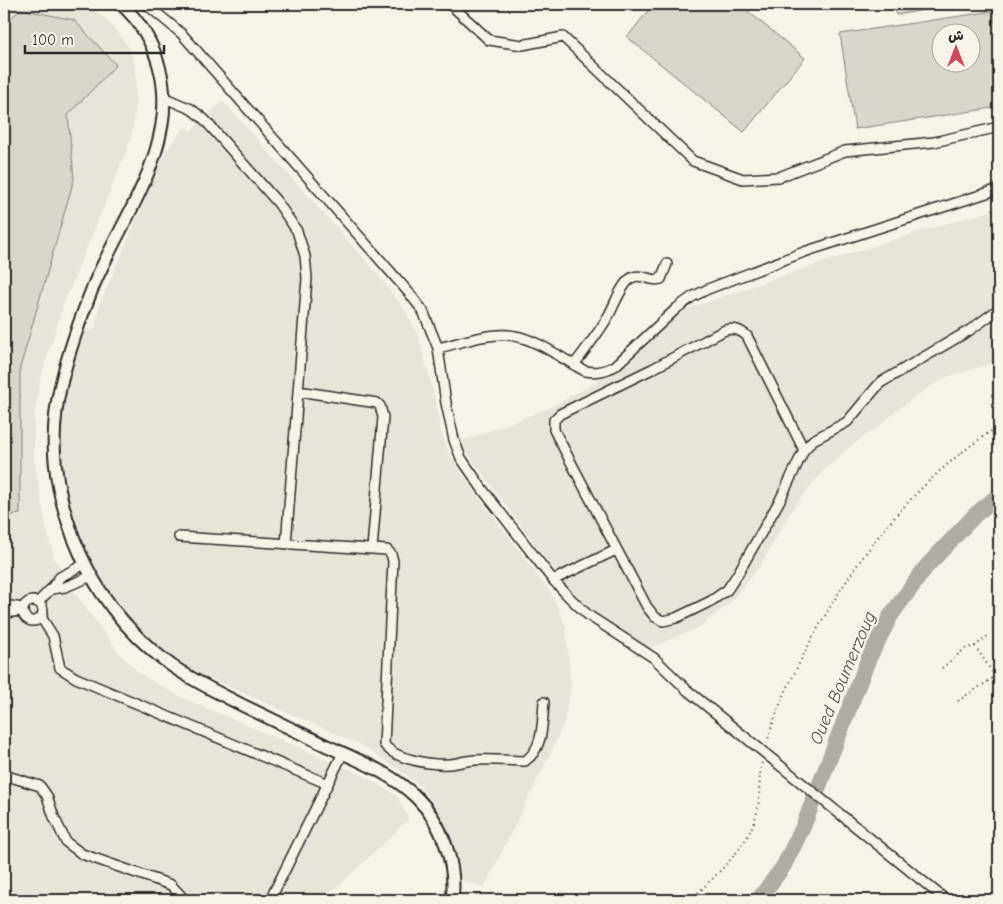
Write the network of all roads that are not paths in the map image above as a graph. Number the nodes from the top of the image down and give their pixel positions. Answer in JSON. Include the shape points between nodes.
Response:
{"nodes":[{"id":1,"x":121,"y":4,"type":"edge"},
{"id":2,"x":146,"y":4,"type":"edge"},
{"id":3,"x":450,"y":4,"type":"edge"},
{"id":4,"x":164,"y":98,"type":"junction"},
{"id":5,"x":999,"y":127,"type":"edge"},
{"id":6,"x":999,"y":189,"type":"edge"},
{"id":7,"x":667,"y":264,"type":"dead end"},
{"id":8,"x":999,"y":309,"type":"edge"},
{"id":9,"x":438,"y":348,"type":"junction"},
{"id":10,"x":574,"y":365,"type":"junction"},
{"id":11,"x":298,"y":391,"type":"junction"},
{"id":12,"x":804,"y":450,"type":"junction"},
{"id":13,"x":180,"y":537,"type":"dead end"},
{"id":14,"x":286,"y":544,"type":"junction"},
{"id":15,"x":372,"y":549,"type":"junction"},
{"id":16,"x":616,"y":550,"type":"junction"},
{"id":17,"x":85,"y":564,"type":"junction"},
{"id":18,"x":92,"y":576,"type":"junction"},
{"id":19,"x":553,"y":580,"type":"junction"},
{"id":20,"x":51,"y":588,"type":"junction"},
{"id":21,"x":38,"y":602,"type":"junction"},
{"id":22,"x":4,"y":605,"type":"edge"},
{"id":23,"x":23,"y":609,"type":"junction"},
{"id":24,"x":4,"y":613,"type":"edge"},
{"id":25,"x":41,"y":617,"type":"junction"},
{"id":26,"x":544,"y":702,"type":"dead end"},
{"id":27,"x":344,"y":753,"type":"junction"},
{"id":28,"x":4,"y":775,"type":"edge"},
{"id":29,"x":328,"y":784,"type":"junction"},
{"id":30,"x":185,"y":900,"type":"edge"},
{"id":31,"x":270,"y":900,"type":"edge"},
{"id":32,"x":452,"y":900,"type":"edge"},
{"id":33,"x":946,"y":900,"type":"edge"}],
"edges":[{"from":1,"to":4,"type":"main road","via":[[141,25],[154,50],[162,76]]},
{"from":2,"to":9,"type":"street","via":[[182,34],[410,294],[423,311]]},
{"from":3,"to":5,"type":"street","via":[[489,40],[522,45],[563,37],[693,161],[743,179],[779,177],[846,152],[934,142]]},
{"from":4,"to":11,"type":"street","via":[[204,119],[278,203],[297,231],[305,256],[307,278]]},
{"from":4,"to":17,"type":"main road","via":[[162,131],[154,157],[95,283],[61,383],[55,416],[54,461],[58,482],[73,537]]},
{"from":6,"to":10,"type":"street","via":[[735,277],[692,297],[615,366],[595,372]]},
{"from":7,"to":10,"type":"street","via":[[661,279],[642,276],[630,279],[607,319]]},
{"from":8,"to":12,"type":"street","via":[[880,384],[847,422],[813,440]]},
{"from":9,"to":10,"type":"street","via":[[478,338],[513,335],[527,339]]},
{"from":9,"to":19,"type":"street","via":[[446,403],[461,458]]},
{"from":11,"to":14,"type":"street"},
{"from":11,"to":15,"type":"street","via":[[380,406],[383,418]]},
{"from":12,"to":16,"type":"street","via":[[737,575],[726,590],[711,600],[663,621],[647,607]]},
{"from":12,"to":16,"type":"street","via":[[747,336],[734,328],[560,414],[554,420],[554,430]]},
{"from":13,"to":14,"type":"street"},
{"from":14,"to":15,"type":"street"},
{"from":15,"to":26,"type":"street","via":[[387,550],[393,561],[384,744],[388,749],[413,760],[431,763],[525,761],[536,750],[541,738]]},
{"from":16,"to":19,"type":"street"},
{"from":17,"to":18,"type":"main road"},
{"from":17,"to":20,"type":"street","via":[[60,576]]},
{"from":18,"to":20,"type":"street","via":[[65,587]]},
{"from":18,"to":27,"type":"main road","via":[[125,624],[169,664],[200,684]]},
{"from":19,"to":33,"type":"street","bridge":true,"via":[[588,614],[654,658],[687,690]]},
{"from":20,"to":21,"type":"street"},
{"from":21,"to":23,"type":"street","via":[[31,601]]},
{"from":21,"to":25,"type":"street","via":[[43,607]]},
{"from":22,"to":23,"type":"street"},
{"from":23,"to":24,"type":"street"},
{"from":23,"to":25,"type":"street","via":[[25,618],[32,621]]},
{"from":25,"to":29,"type":"street","via":[[52,636],[58,663],[76,678]]},
{"from":27,"to":29,"type":"street"},
{"from":27,"to":32,"type":"main road","via":[[396,781],[418,798],[446,845],[452,870]]},
{"from":28,"to":30,"type":"street","via":[[40,786],[66,842],[82,854],[171,885]]},
{"from":29,"to":31,"type":"street"}]}
